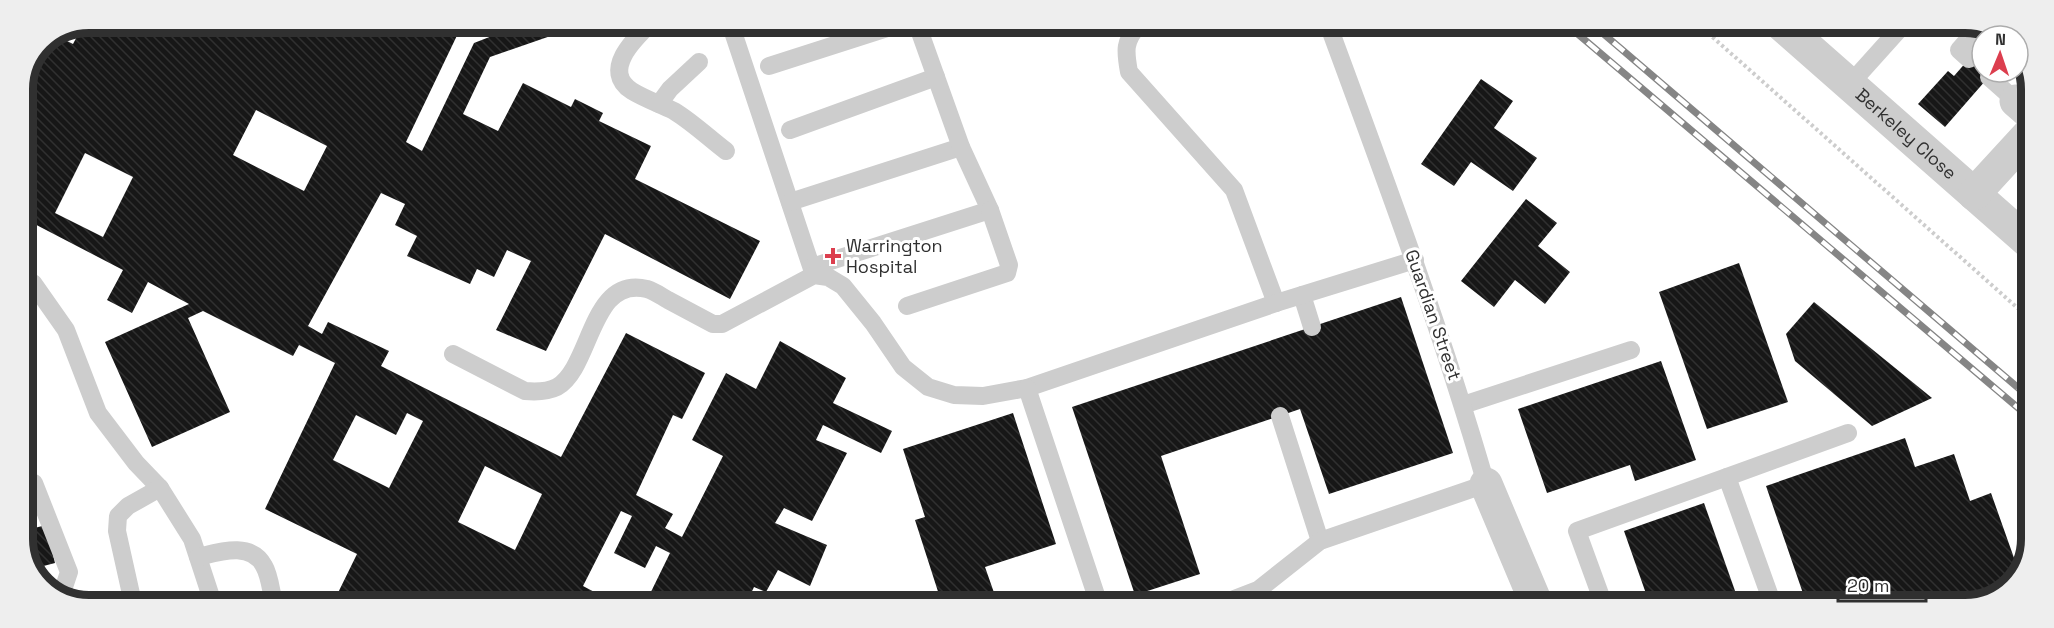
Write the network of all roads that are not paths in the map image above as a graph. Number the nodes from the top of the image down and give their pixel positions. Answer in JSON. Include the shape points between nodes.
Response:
{"nodes":[{"id":1,"x":641,"y":33,"type":"edge"},
{"id":2,"x":732,"y":33,"type":"edge"},
{"id":3,"x":872,"y":33,"type":"edge"},
{"id":4,"x":920,"y":33,"type":"edge"},
{"id":5,"x":1132,"y":33,"type":"edge"},
{"id":6,"x":1331,"y":33,"type":"edge"},
{"id":7,"x":1791,"y":33,"type":"edge"},
{"id":8,"x":1896,"y":33,"type":"edge"},
{"id":9,"x":1970,"y":37,"type":"edge"},
{"id":10,"x":1969,"y":59,"type":"dead end"},
{"id":11,"x":699,"y":62,"type":"dead end"},
{"id":12,"x":769,"y":66,"type":"dead end"},
{"id":13,"x":936,"y":77,"type":"junction"},
{"id":14,"x":1850,"y":84,"type":"junction"},
{"id":15,"x":1997,"y":84,"type":"edge"},
{"id":16,"x":660,"y":104,"type":"junction"},
{"id":17,"x":2021,"y":106,"type":"edge"},
{"id":18,"x":790,"y":130,"type":"dead end"},
{"id":19,"x":2021,"y":143,"type":"edge"},
{"id":20,"x":961,"y":147,"type":"junction"},
{"id":21,"x":726,"y":151,"type":"dead end"},
{"id":22,"x":1974,"y":194,"type":"junction"},
{"id":23,"x":790,"y":202,"type":"junction"},
{"id":24,"x":990,"y":210,"type":"junction"},
{"id":25,"x":2021,"y":235,"type":"edge"},
{"id":26,"x":1415,"y":260,"type":"junction"},
{"id":27,"x":813,"y":271,"type":"junction"},
{"id":28,"x":33,"y":283,"type":"edge"},
{"id":29,"x":1302,"y":296,"type":"junction"},
{"id":30,"x":1276,"y":303,"type":"junction"},
{"id":31,"x":906,"y":306,"type":"dead end"},
{"id":32,"x":1312,"y":327,"type":"dead end"},
{"id":33,"x":1631,"y":350,"type":"dead end"},
{"id":34,"x":453,"y":354,"type":"dead end"},
{"id":35,"x":1027,"y":388,"type":"junction"},
{"id":36,"x":1463,"y":405,"type":"junction"},
{"id":37,"x":1280,"y":416,"type":"dead end"},
{"id":38,"x":1848,"y":433,"type":"dead end"},
{"id":39,"x":1727,"y":477,"type":"junction"},
{"id":40,"x":33,"y":483,"type":"edge"},
{"id":41,"x":1486,"y":484,"type":"junction"},
{"id":42,"x":160,"y":488,"type":"junction"},
{"id":43,"x":1320,"y":541,"type":"junction"},
{"id":44,"x":198,"y":557,"type":"junction"},
{"id":45,"x":63,"y":589,"type":"edge"},
{"id":46,"x":131,"y":595,"type":"edge"},
{"id":47,"x":210,"y":595,"type":"edge"},
{"id":48,"x":272,"y":595,"type":"edge"},
{"id":49,"x":1092,"y":595,"type":"edge"},
{"id":50,"x":1244,"y":595,"type":"edge"},
{"id":51,"x":1533,"y":595,"type":"edge"},
{"id":52,"x":1600,"y":595,"type":"edge"},
{"id":53,"x":1769,"y":595,"type":"edge"}],
"edges":[{"from":1,"to":16,"type":"lane","via":[[628,46],[618,68],[620,80],[630,90]]},
{"from":2,"to":23,"type":"lane"},
{"from":3,"to":12,"type":"lane"},
{"from":4,"to":13,"type":"lane"},
{"from":5,"to":30,"type":"lane","via":[[1125,50],[1128,72],[1234,190]]},
{"from":6,"to":26,"type":"lane","name":"Guardian Street"},
{"from":7,"to":14,"type":"street","name":"Berkeley Close"},
{"from":8,"to":14,"type":"lane"},
{"from":9,"to":10,"type":"lane","via":[[1959,50]]},
{"from":11,"to":16,"type":"lane"},
{"from":13,"to":18,"type":"lane"},
{"from":13,"to":20,"type":"lane"},
{"from":14,"to":22,"type":"street","name":"Berkeley Close"},
{"from":15,"to":17,"type":"lane"},
{"from":16,"to":21,"type":"lane"},
{"from":19,"to":22,"type":"street"},
{"from":20,"to":23,"type":"lane"},
{"from":20,"to":24,"type":"lane"},
{"from":22,"to":25,"type":"street","name":"Berkeley Close"},
{"from":23,"to":27,"type":"lane"},
{"from":24,"to":27,"type":"lane"},
{"from":24,"to":31,"type":"lane","via":[[1009,265],[1007,273]]},
{"from":26,"to":29,"type":"lane"},
{"from":26,"to":36,"type":"lane","name":"Guardian Street"},
{"from":27,"to":34,"type":"lane","via":[[722,324],[713,324],[648,289],[632,288],[617,293],[605,303],[568,378],[556,388],[525,390]]},
{"from":27,"to":35,"type":"lane","via":[[843,286],[903,367],[928,387],[954,395],[983,396]]},
{"from":28,"to":42,"type":"lane","via":[[66,330],[98,413]]},
{"from":29,"to":30,"type":"lane"},
{"from":29,"to":32,"type":"lane"},
{"from":30,"to":35,"type":"lane"},
{"from":33,"to":36,"type":"lane"},
{"from":35,"to":49,"type":"lane"},
{"from":36,"to":41,"type":"lane","name":"Guardian Street"},
{"from":37,"to":43,"type":"lane"},
{"from":38,"to":39,"type":"lane"},
{"from":39,"to":52,"type":"lane","via":[[1578,531]]},
{"from":39,"to":53,"type":"lane"},
{"from":40,"to":45,"type":"lane","via":[[69,572]]},
{"from":41,"to":43,"type":"lane"},
{"from":41,"to":51,"type":"street","name":"Guardian Street"},
{"from":42,"to":44,"type":"lane","via":[[192,539]]},
{"from":42,"to":46,"type":"lane","via":[[118,516],[117,531]]},
{"from":43,"to":50,"type":"lane","via":[[1258,590]]},
{"from":44,"to":47,"type":"lane"},
{"from":44,"to":48,"type":"lane","via":[[225,551],[248,552],[265,567]]}]}
